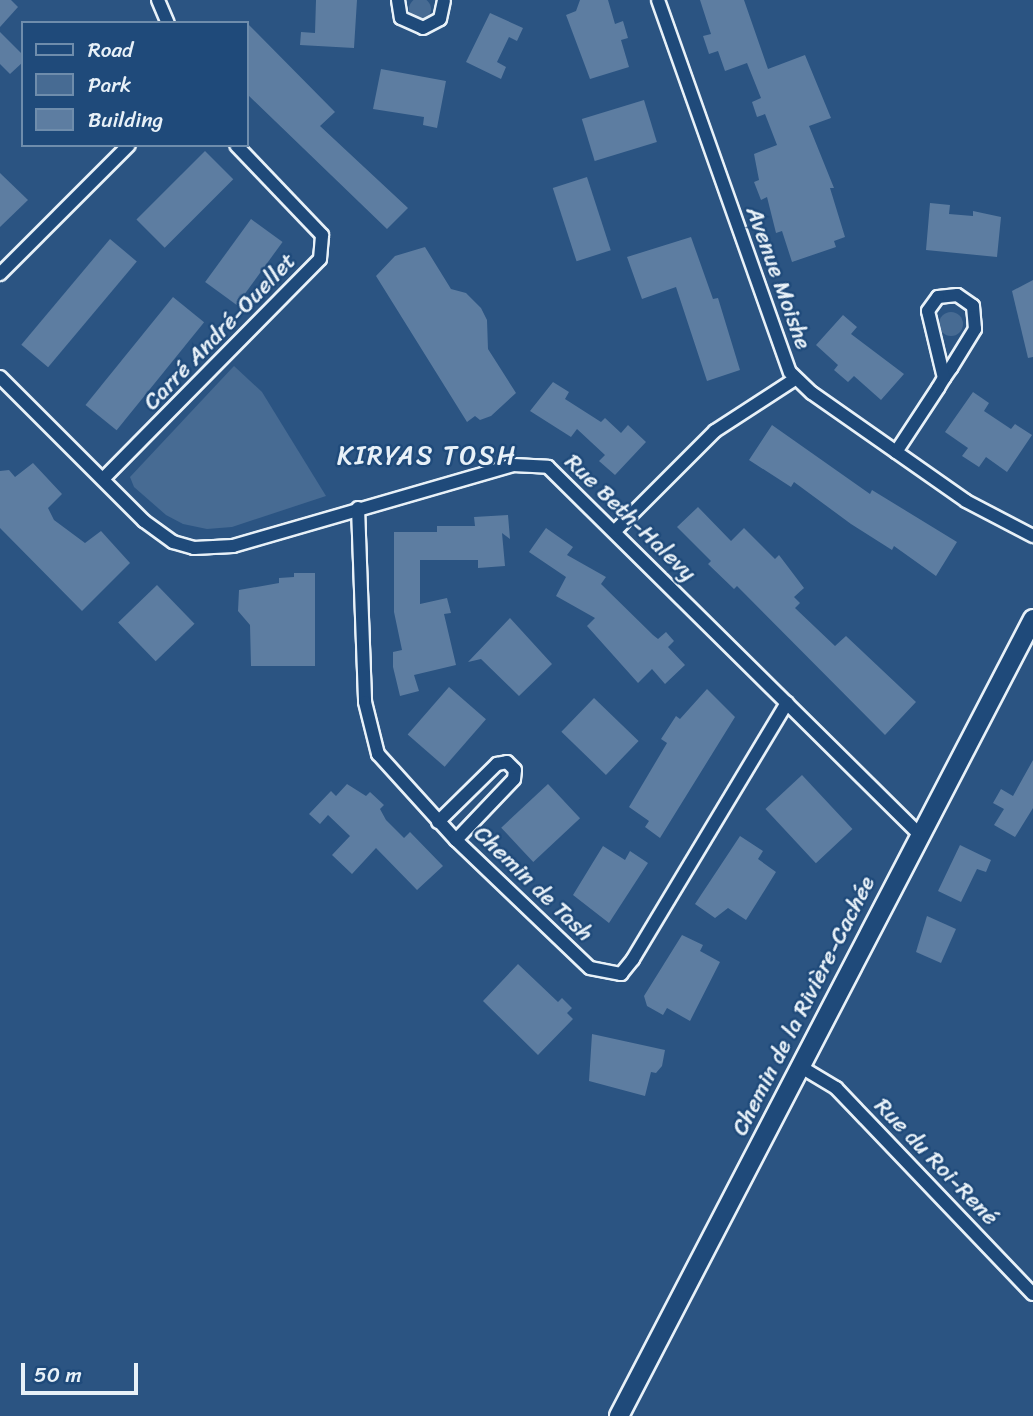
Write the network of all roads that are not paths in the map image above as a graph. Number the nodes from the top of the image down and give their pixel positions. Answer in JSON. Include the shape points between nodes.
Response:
{"nodes":[{"id":1,"x":158,"y":0,"type":"edge"},
{"id":2,"x":398,"y":0,"type":"edge"},
{"id":3,"x":444,"y":0,"type":"edge"},
{"id":4,"x":658,"y":0,"type":"edge"},
{"id":5,"x":167,"y":21,"type":"edge"},
{"id":6,"x":127,"y":147,"type":"edge"},
{"id":7,"x":238,"y":147,"type":"edge"},
{"id":8,"x":0,"y":274,"type":"edge"},
{"id":9,"x":0,"y":377,"type":"edge"},
{"id":10,"x":795,"y":379,"type":"junction"},
{"id":11,"x":944,"y":379,"type":"junction"},
{"id":12,"x":896,"y":452,"type":"junction"},
{"id":13,"x":103,"y":479,"type":"junction"},
{"id":14,"x":358,"y":508,"type":"junction"},
{"id":15,"x":615,"y":530,"type":"junction"},
{"id":16,"x":1033,"y":536,"type":"edge"},
{"id":17,"x":1033,"y":619,"type":"edge"},
{"id":18,"x":787,"y":703,"type":"junction"},
{"id":19,"x":438,"y":822,"type":"junction"},
{"id":20,"x":919,"y":834,"type":"junction"},
{"id":21,"x":456,"y":840,"type":"junction"},
{"id":22,"x":802,"y":1067,"type":"junction"},
{"id":23,"x":1033,"y":1294,"type":"edge"},
{"id":24,"x":619,"y":1416,"type":"edge"}],
"edges":[{"from":1,"to":5,"type":"street"},
{"from":2,"to":3,"type":"street","via":[[401,18],[422,29],[440,19]]},
{"from":4,"to":10,"type":"street","name":"Avenue Moishe"},
{"from":6,"to":8,"type":"street"},
{"from":7,"to":13,"type":"street","name":"Carré André-Ouellet","via":[[322,235],[320,259]]},
{"from":9,"to":13,"type":"street","name":"Rue Beth-Halevy"},
{"from":10,"to":12,"type":"street","name":"Avenue Moishe"},
{"from":10,"to":15,"type":"street","via":[[715,431]]},
{"from":11,"to":11,"type":"street","via":[[976,324],[971,304],[957,295],[935,299],[927,316]]},
{"from":11,"to":12,"type":"street"},
{"from":12,"to":16,"type":"street","name":"Avenue Moishe","via":[[967,501]]},
{"from":13,"to":14,"type":"street","name":"Rue Beth-Halevy","via":[[164,536],[207,549]]},
{"from":14,"to":15,"type":"street","name":"Rue Beth-Halevy","via":[[513,465],[539,463],[561,476]]},
{"from":14,"to":19,"type":"street","name":"Chemin de Tash","via":[[365,702],[372,741],[384,764]]},
{"from":15,"to":18,"type":"street","name":"Rue Beth-Halevy"},
{"from":17,"to":20,"type":"street","name":"Chemin de la Rivière-Cachée"},
{"from":18,"to":20,"type":"street","name":"Rue Beth-Halevy"},
{"from":18,"to":21,"type":"street","name":"Chemin de Tash","via":[[621,974],[590,968]]},
{"from":19,"to":21,"type":"street","name":"Chemin de Tash"},
{"from":19,"to":21,"type":"street","via":[[497,764],[507,762],[515,770],[514,779]]},
{"from":20,"to":22,"type":"street","name":"Chemin de la Rivière-Cachée"},
{"from":22,"to":23,"type":"street","name":"Rue du Roi-René","via":[[836,1088]]},
{"from":22,"to":24,"type":"street","name":"Chemin de la Rivière-Cachée"}]}
